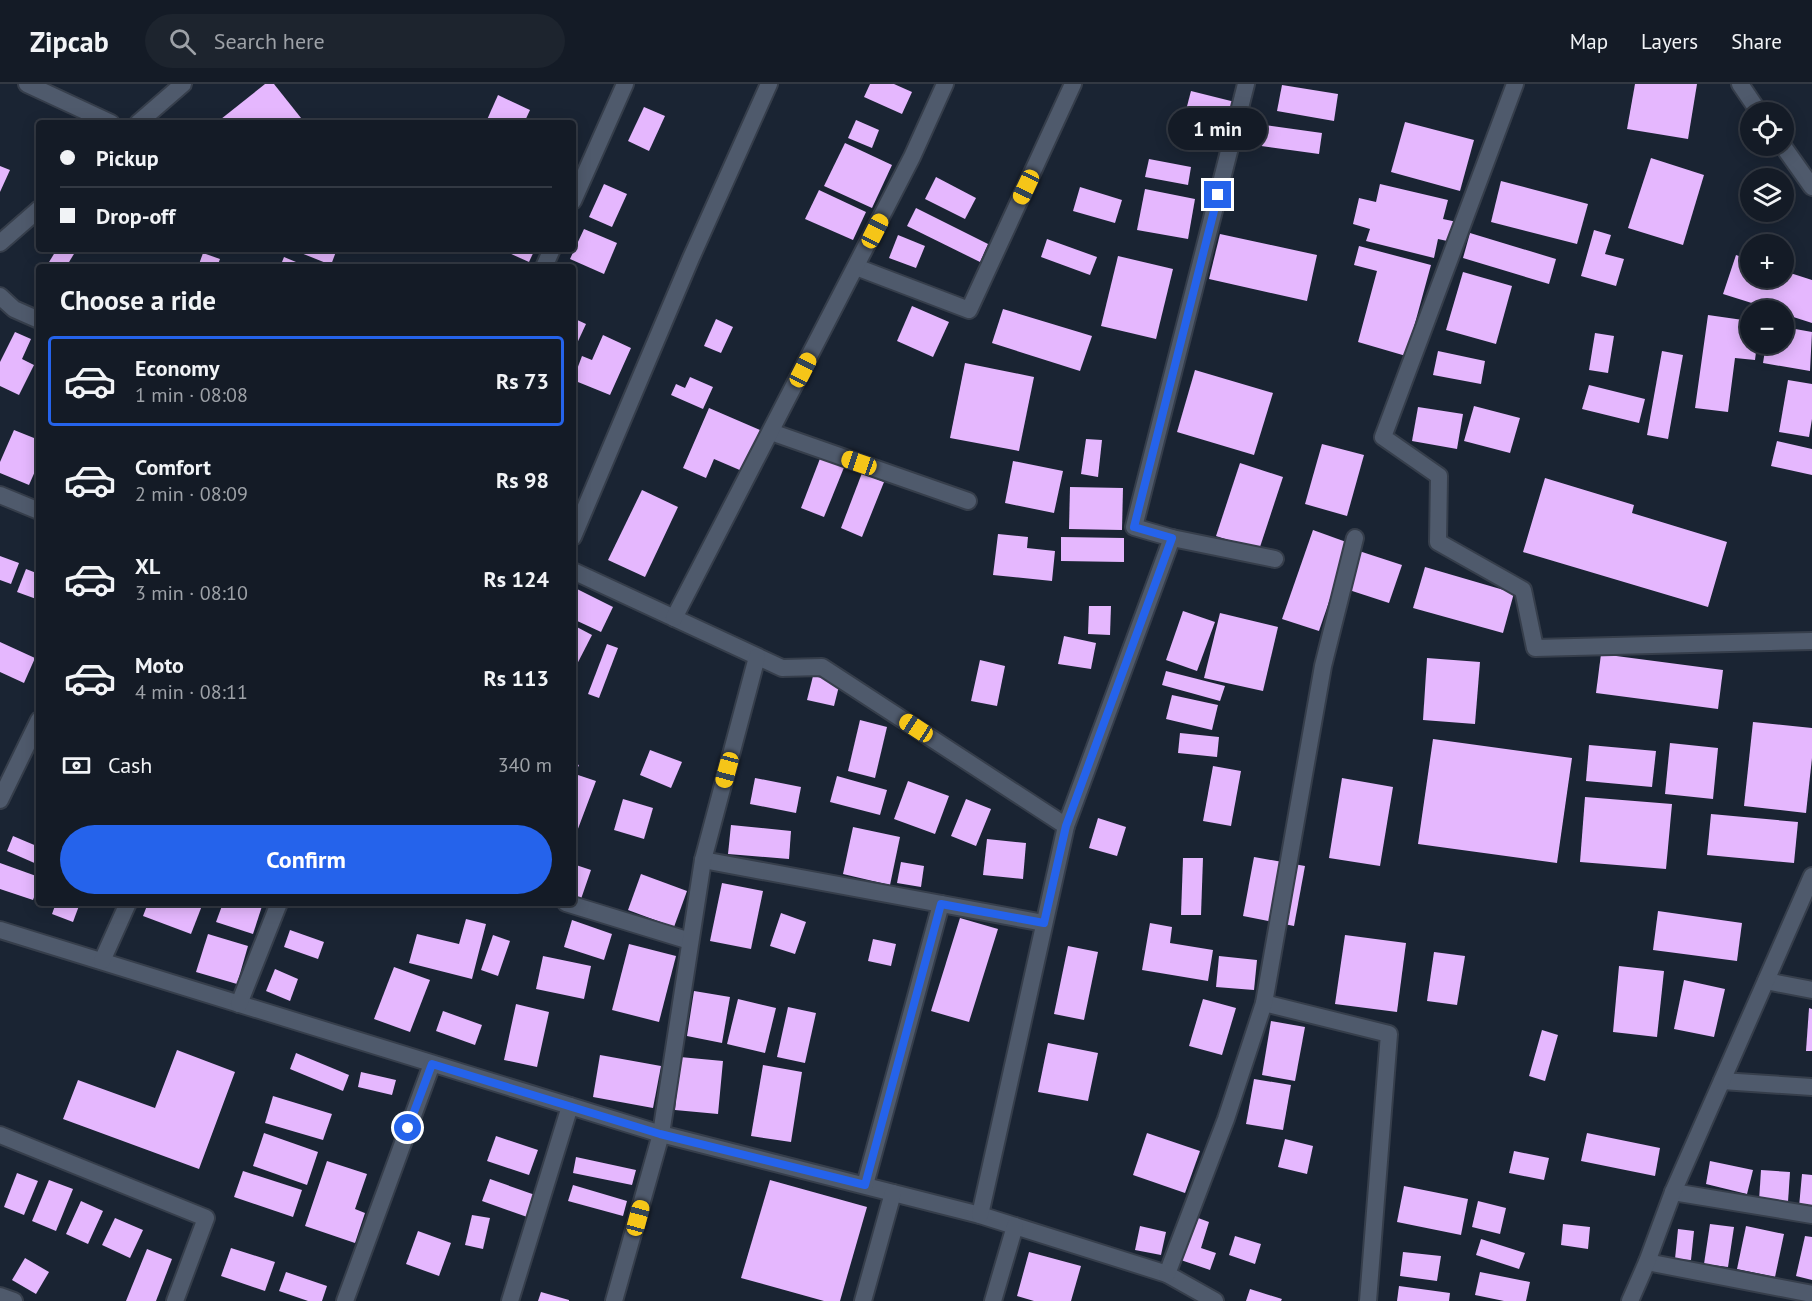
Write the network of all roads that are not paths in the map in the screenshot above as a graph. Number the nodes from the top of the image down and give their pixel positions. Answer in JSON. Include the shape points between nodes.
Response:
{"nodes":[{"id":1,"x":27,"y":84,"type":"edge"},
{"id":2,"x":183,"y":84,"type":"edge"},
{"id":3,"x":625,"y":84,"type":"edge"},
{"id":4,"x":769,"y":84,"type":"edge"},
{"id":5,"x":945,"y":84,"type":"edge"},
{"id":6,"x":1073,"y":84,"type":"edge"},
{"id":7,"x":1246,"y":84,"type":"edge"},
{"id":8,"x":1515,"y":84,"type":"edge"},
{"id":9,"x":1740,"y":84,"type":"edge"},
{"id":10,"x":1752,"y":102,"type":"edge"},
{"id":11,"x":105,"y":120,"type":"edge"},
{"id":12,"x":141,"y":120,"type":"edge"},
{"id":13,"x":1790,"y":156,"type":"edge"},
{"id":14,"x":1812,"y":187,"type":"edge"},
{"id":15,"x":576,"y":194,"type":"edge"},
{"id":16,"x":36,"y":212,"type":"edge"},
{"id":17,"x":0,"y":243,"type":"edge"},
{"id":18,"x":856,"y":267,"type":"junction"},
{"id":19,"x":0,"y":296,"type":"edge"},
{"id":20,"x":36,"y":319,"type":"edge"},
{"id":21,"x":771,"y":432,"type":"junction"},
{"id":22,"x":0,"y":495,"type":"edge"},
{"id":23,"x":968,"y":501,"type":"dead end"},
{"id":24,"x":36,"y":510,"type":"edge"},
{"id":25,"x":576,"y":530,"type":"edge"},
{"id":26,"x":1172,"y":538,"type":"junction"},
{"id":27,"x":1355,"y":538,"type":"dead end"},
{"id":28,"x":1275,"y":559,"type":"dead end"},
{"id":29,"x":576,"y":572,"type":"edge"},
{"id":30,"x":674,"y":618,"type":"junction"},
{"id":31,"x":1812,"y":641,"type":"edge"},
{"id":32,"x":757,"y":657,"type":"junction"},
{"id":33,"x":36,"y":726,"type":"edge"},
{"id":34,"x":0,"y":800,"type":"edge"},
{"id":35,"x":1066,"y":826,"type":"junction"},
{"id":36,"x":703,"y":860,"type":"junction"},
{"id":37,"x":1812,"y":876,"type":"edge"},
{"id":38,"x":941,"y":904,"type":"junction"},
{"id":39,"x":127,"y":906,"type":"edge"},
{"id":40,"x":278,"y":906,"type":"edge"},
{"id":41,"x":576,"y":906,"type":"edge"},
{"id":42,"x":1044,"y":923,"type":"junction"},
{"id":43,"x":0,"y":930,"type":"edge"},
{"id":44,"x":690,"y":941,"type":"junction"},
{"id":45,"x":102,"y":961,"type":"junction"},
{"id":46,"x":1766,"y":981,"type":"junction"},
{"id":47,"x":1812,"y":990,"type":"edge"},
{"id":48,"x":1264,"y":1003,"type":"junction"},
{"id":49,"x":239,"y":1004,"type":"junction"},
{"id":50,"x":432,"y":1064,"type":"junction"},
{"id":51,"x":1722,"y":1081,"type":"junction"},
{"id":52,"x":1812,"y":1087,"type":"edge"},
{"id":53,"x":570,"y":1106,"type":"junction"},
{"id":54,"x":660,"y":1134,"type":"junction"},
{"id":55,"x":0,"y":1135,"type":"edge"},
{"id":56,"x":865,"y":1185,"type":"junction"},
{"id":57,"x":1673,"y":1192,"type":"junction"},
{"id":58,"x":893,"y":1193,"type":"junction"},
{"id":59,"x":980,"y":1215,"type":"junction"},
{"id":60,"x":1812,"y":1215,"type":"edge"},
{"id":61,"x":1015,"y":1226,"type":"junction"},
{"id":62,"x":1647,"y":1262,"type":"junction"},
{"id":63,"x":1167,"y":1275,"type":"junction"},
{"id":64,"x":1812,"y":1294,"type":"edge"},
{"id":65,"x":0,"y":1296,"type":"edge"},
{"id":66,"x":14,"y":1301,"type":"edge"},
{"id":67,"x":175,"y":1301,"type":"edge"},
{"id":68,"x":345,"y":1301,"type":"edge"},
{"id":69,"x":510,"y":1301,"type":"edge"},
{"id":70,"x":614,"y":1301,"type":"edge"},
{"id":71,"x":863,"y":1301,"type":"edge"},
{"id":72,"x":993,"y":1301,"type":"edge"},
{"id":73,"x":1215,"y":1301,"type":"edge"},
{"id":74,"x":1368,"y":1301,"type":"edge"},
{"id":75,"x":1630,"y":1301,"type":"edge"}],
"edges":[{"from":1,"to":11,"type":"street"},
{"from":2,"to":12,"type":"street"},
{"from":3,"to":15,"type":"street"},
{"from":4,"to":25,"type":"street"},
{"from":5,"to":18,"type":"street"},
{"from":6,"to":18,"type":"street","via":[[969,310]]},
{"from":7,"to":26,"type":"street","via":[[1134,527]]},
{"from":8,"to":31,"type":"street","via":[[1383,437],[1439,476],[1438,542],[1523,590],[1534,648]]},
{"from":9,"to":10,"type":"street"},
{"from":13,"to":14,"type":"street"},
{"from":16,"to":17,"type":"street"},
{"from":18,"to":21,"type":"street"},
{"from":19,"to":20,"type":"street","via":[[14,309]]},
{"from":21,"to":23,"type":"street"},
{"from":21,"to":30,"type":"street"},
{"from":22,"to":24,"type":"street"},
{"from":26,"to":28,"type":"street"},
{"from":26,"to":35,"type":"street"},
{"from":27,"to":48,"type":"street","via":[[1323,666]]},
{"from":29,"to":30,"type":"street"},
{"from":30,"to":32,"type":"street"},
{"from":32,"to":35,"type":"street","via":[[782,668],[822,667]]},
{"from":32,"to":36,"type":"street"},
{"from":33,"to":34,"type":"street"},
{"from":35,"to":42,"type":"street"},
{"from":36,"to":38,"type":"street"},
{"from":36,"to":44,"type":"street"},
{"from":37,"to":46,"type":"street"},
{"from":38,"to":42,"type":"street"},
{"from":38,"to":56,"type":"street"},
{"from":39,"to":45,"type":"street"},
{"from":40,"to":49,"type":"street"},
{"from":41,"to":44,"type":"street"},
{"from":42,"to":59,"type":"street"},
{"from":43,"to":45,"type":"street"},
{"from":44,"to":54,"type":"street"},
{"from":45,"to":49,"type":"street"},
{"from":46,"to":47,"type":"street"},
{"from":46,"to":51,"type":"street"},
{"from":48,"to":63,"type":"street","via":[[1226,1119]]},
{"from":48,"to":74,"type":"street","via":[[1389,1034]]},
{"from":49,"to":50,"type":"street"},
{"from":50,"to":53,"type":"street"},
{"from":50,"to":68,"type":"street"},
{"from":51,"to":52,"type":"street"},
{"from":51,"to":57,"type":"street"},
{"from":53,"to":54,"type":"street"},
{"from":53,"to":69,"type":"street"},
{"from":54,"to":56,"type":"street"},
{"from":54,"to":70,"type":"street"},
{"from":55,"to":67,"type":"street","via":[[206,1218]]},
{"from":56,"to":58,"type":"street"},
{"from":57,"to":60,"type":"street"},
{"from":57,"to":62,"type":"street"},
{"from":58,"to":59,"type":"street"},
{"from":58,"to":71,"type":"street"},
{"from":59,"to":61,"type":"street"},
{"from":61,"to":63,"type":"street"},
{"from":61,"to":72,"type":"street"},
{"from":62,"to":64,"type":"street"},
{"from":62,"to":75,"type":"street"},
{"from":63,"to":73,"type":"street"},
{"from":65,"to":66,"type":"street"}]}
